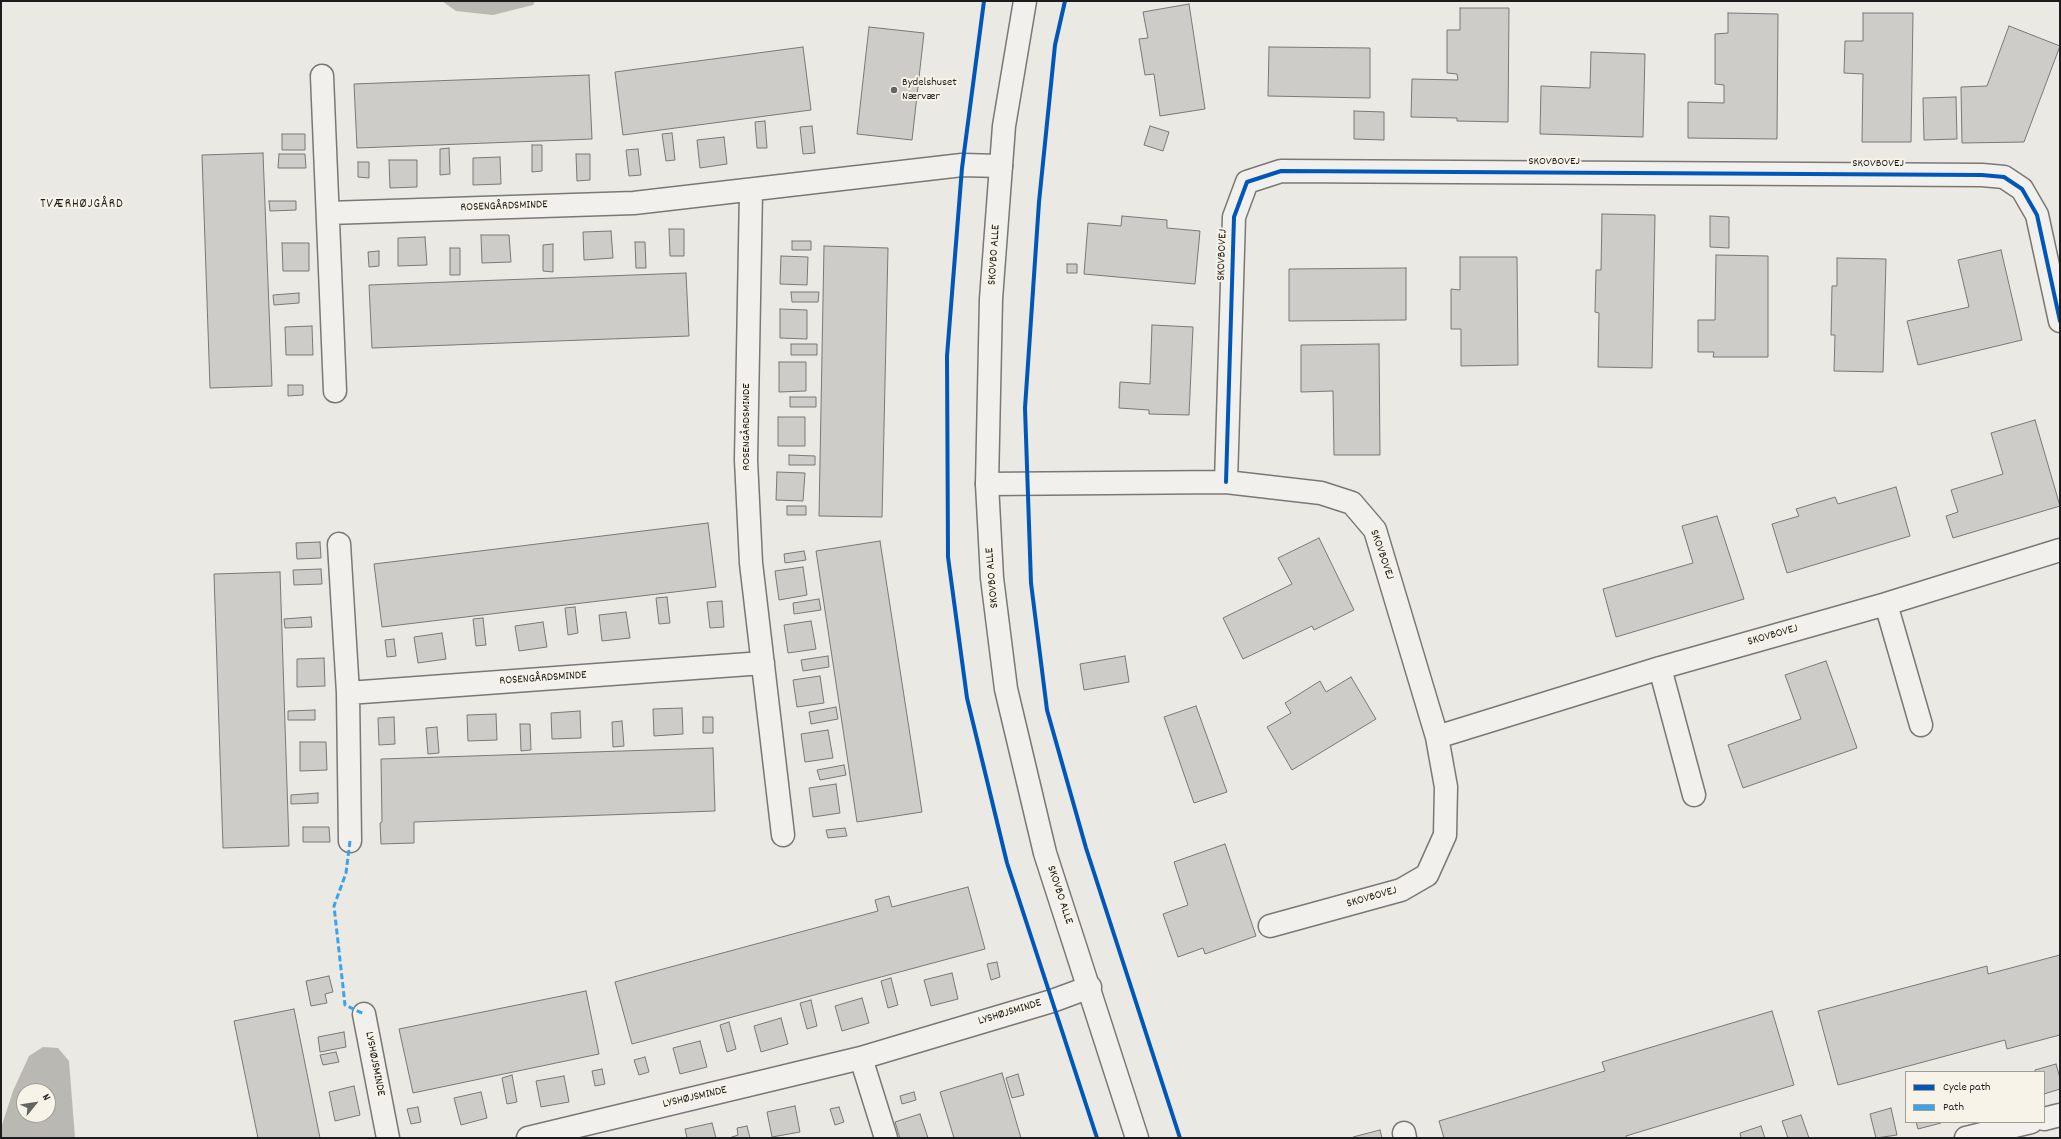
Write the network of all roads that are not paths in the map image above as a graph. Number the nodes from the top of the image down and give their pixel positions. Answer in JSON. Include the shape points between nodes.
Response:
{"nodes":[{"id":1,"x":1025,"y":1,"type":"edge"},
{"id":2,"x":322,"y":76,"type":"dead end"},
{"id":3,"x":1001,"y":166,"type":"junction"},
{"id":4,"x":751,"y":191,"type":"junction"},
{"id":5,"x":328,"y":213,"type":"junction"},
{"id":6,"x":2060,"y":322,"type":"edge"},
{"id":7,"x":335,"y":391,"type":"dead end"},
{"id":8,"x":1226,"y":482,"type":"junction"},
{"id":9,"x":987,"y":484,"type":"junction"},
{"id":10,"x":338,"y":544,"type":"dead end"},
{"id":11,"x":2060,"y":550,"type":"edge"},
{"id":12,"x":1886,"y":604,"type":"junction"},
{"id":13,"x":763,"y":663,"type":"junction"},
{"id":14,"x":1660,"y":668,"type":"junction"},
{"id":15,"x":348,"y":693,"type":"junction"},
{"id":16,"x":1921,"y":726,"type":"dead end"},
{"id":17,"x":1437,"y":737,"type":"junction"},
{"id":18,"x":1694,"y":795,"type":"dead end"},
{"id":19,"x":783,"y":835,"type":"dead end"},
{"id":20,"x":350,"y":841,"type":"dead end"},
{"id":21,"x":1270,"y":926,"type":"dead end"},
{"id":22,"x":1090,"y":987,"type":"junction"},
{"id":23,"x":364,"y":1014,"type":"dead end"},
{"id":24,"x":861,"y":1058,"type":"junction"},
{"id":25,"x":2060,"y":1115,"type":"edge"},
{"id":26,"x":2045,"y":1119,"type":"edge"},
{"id":27,"x":2027,"y":1123,"type":"edge"},
{"id":28,"x":388,"y":1138,"type":"edge"},
{"id":29,"x":528,"y":1138,"type":"edge"},
{"id":30,"x":886,"y":1138,"type":"edge"},
{"id":31,"x":1137,"y":1138,"type":"edge"},
{"id":32,"x":1966,"y":1138,"type":"edge"}],
"edges":[{"from":1,"to":3,"type":"street","name":"SKOVBO ALLE","via":[[1004,126]]},
{"from":2,"to":5,"type":"street"},
{"from":3,"to":4,"type":"street","name":"ROSENGÅRDSMINDE","via":[[962,165]]},
{"from":3,"to":9,"type":"street","name":"SKOVBO ALLE","via":[[992,298]]},
{"from":4,"to":5,"type":"street","name":"ROSENGÅRDSMINDE","via":[[634,203]]},
{"from":4,"to":13,"type":"street","name":"ROSENGÅRDSMINDE","via":[[746,460],[750,563]]},
{"from":5,"to":7,"type":"street"},
{"from":6,"to":8,"type":"street","name":"SKOVBOVEJ","via":[[2037,215],[2022,189],[2004,177],[1281,171],[1248,182],[1234,217]]},
{"from":8,"to":9,"type":"street","name":"SKOVBOVEJ"},
{"from":8,"to":17,"type":"street","name":"SKOVBOVEJ","via":[[1321,493],[1352,503],[1375,530]]},
{"from":9,"to":22,"type":"street","name":"SKOVBO ALLE","via":[[992,578],[1011,719],[1045,853]]},
{"from":10,"to":15,"type":"street"},
{"from":11,"to":12,"type":"street","name":"SKOVBOVEJ"},
{"from":12,"to":14,"type":"street","name":"SKOVBOVEJ"},
{"from":12,"to":16,"type":"street"},
{"from":13,"to":15,"type":"street","name":"ROSENGÅRDSMINDE"},
{"from":13,"to":19,"type":"street","name":"ROSENGÅRDSMINDE"},
{"from":14,"to":17,"type":"street","name":"SKOVBOVEJ"},
{"from":14,"to":18,"type":"street"},
{"from":15,"to":20,"type":"street"},
{"from":17,"to":21,"type":"street","name":"SKOVBOVEJ","via":[[1446,787],[1445,835],[1427,875],[1401,890]]},
{"from":22,"to":24,"type":"street","name":"LYSHØJSMINDE","via":[[1052,1001]]},
{"from":22,"to":31,"type":"street","name":"SKOVBO ALLE"},
{"from":23,"to":28,"type":"street","name":"LYSHØJSMINDE"},
{"from":24,"to":29,"type":"street","name":"LYSHØJSMINDE"},
{"from":24,"to":30,"type":"street"},
{"from":25,"to":26,"type":"street"},
{"from":27,"to":32,"type":"street"}]}
